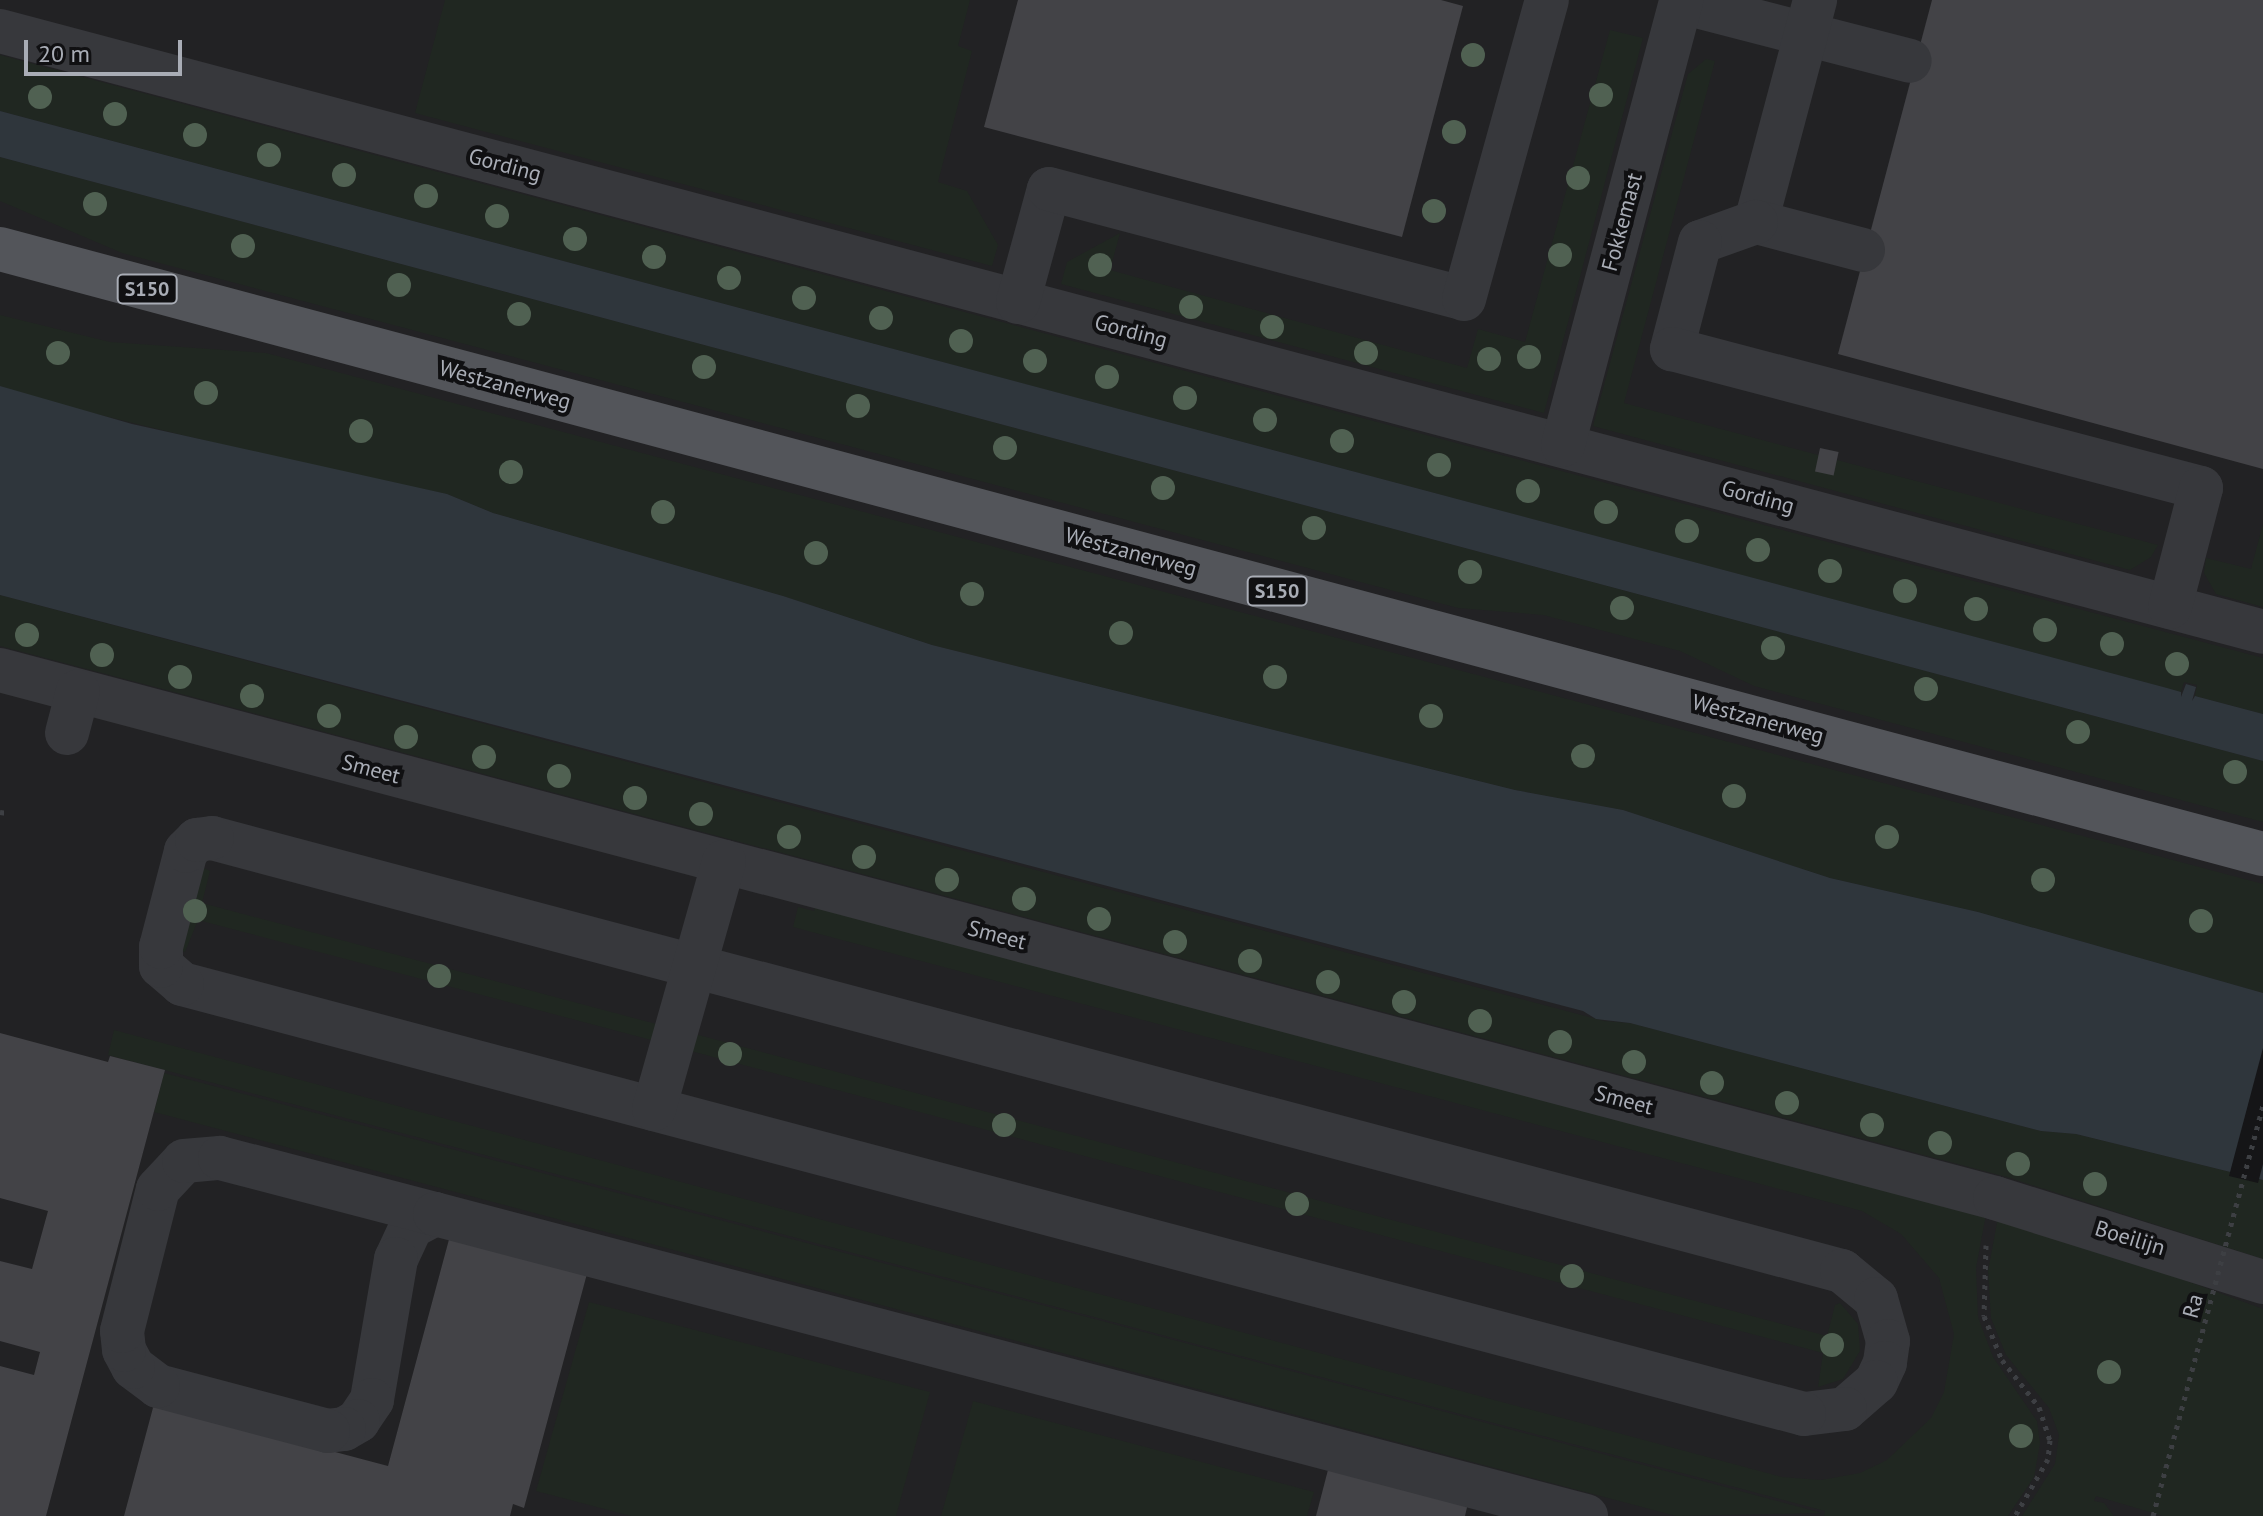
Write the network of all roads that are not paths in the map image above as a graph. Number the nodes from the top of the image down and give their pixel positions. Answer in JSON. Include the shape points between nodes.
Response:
{"nodes":[{"id":1,"x":1681,"y":1,"type":"edge"},
{"id":2,"x":1533,"y":3,"type":"edge"},
{"id":3,"x":1810,"y":17,"type":"edge"},
{"id":4,"x":0,"y":31,"type":"edge"},
{"id":5,"x":1910,"y":61,"type":"dead end"},
{"id":6,"x":1756,"y":222,"type":"junction"},
{"id":7,"x":0,"y":249,"type":"edge"},
{"id":8,"x":1863,"y":250,"type":"dead end"},
{"id":9,"x":1018,"y":302,"type":"junction"},
{"id":10,"x":1563,"y":445,"type":"junction"},
{"id":11,"x":2170,"y":607,"type":"junction"},
{"id":12,"x":2263,"y":632,"type":"edge"},
{"id":13,"x":0,"y":670,"type":"edge"},
{"id":14,"x":78,"y":691,"type":"junction"},
{"id":15,"x":67,"y":733,"type":"dead end"},
{"id":16,"x":2263,"y":854,"type":"edge"},
{"id":17,"x":712,"y":859,"type":"junction"},
{"id":18,"x":684,"y":964,"type":"junction"},
{"id":19,"x":654,"y":1109,"type":"junction"},
{"id":20,"x":1995,"y":1198,"type":"joint"},
{"id":21,"x":435,"y":1214,"type":"junction"},
{"id":22,"x":2263,"y":1282,"type":"edge"},
{"id":23,"x":1586,"y":1516,"type":"edge"}],
"edges":[{"from":1,"to":3,"type":"street"},
{"from":1,"to":10,"type":"street","name":"Fokkemast"},
{"from":2,"to":9,"type":"street","via":[[1464,299],[1049,189]]},
{"from":3,"to":5,"type":"street"},
{"from":3,"to":6,"type":"street"},
{"from":4,"to":9,"type":"street","name":"Gording"},
{"from":6,"to":8,"type":"street"},
{"from":6,"to":11,"type":"street","via":[[1700,242],[1672,349],[2201,488]]},
{"from":7,"to":16,"type":"main road","name":"Westzanerweg","number":"S150"},
{"from":9,"to":10,"type":"street","name":"Gording"},
{"from":10,"to":11,"type":"street","name":"Gording"},
{"from":11,"to":12,"type":"street","name":"Gording"},
{"from":13,"to":14,"type":"street","name":"Smeet"},
{"from":14,"to":15,"type":"street"},
{"from":14,"to":17,"type":"street","name":"Smeet"},
{"from":17,"to":18,"type":"street"},
{"from":17,"to":20,"type":"street","name":"Smeet"},
{"from":18,"to":19,"type":"street"},
{"from":18,"to":19,"type":"street","via":[[212,838],[197,840],[186,851],[161,947],[161,966],[182,984]]},
{"from":18,"to":19,"type":"street","via":[[1842,1271],[1876,1299],[1888,1341],[1885,1363],[1876,1382],[1845,1409],[1804,1414]]},
{"from":20,"to":22,"type":"street","name":"Boeilijn"},
{"from":21,"to":21,"type":"street","via":[[220,1158],[184,1161],[158,1189],[122,1331],[124,1350],[133,1367],[158,1386],[328,1431],[344,1429],[358,1421],[372,1400],[396,1259],[411,1227]]},
{"from":21,"to":23,"type":"street"}]}
